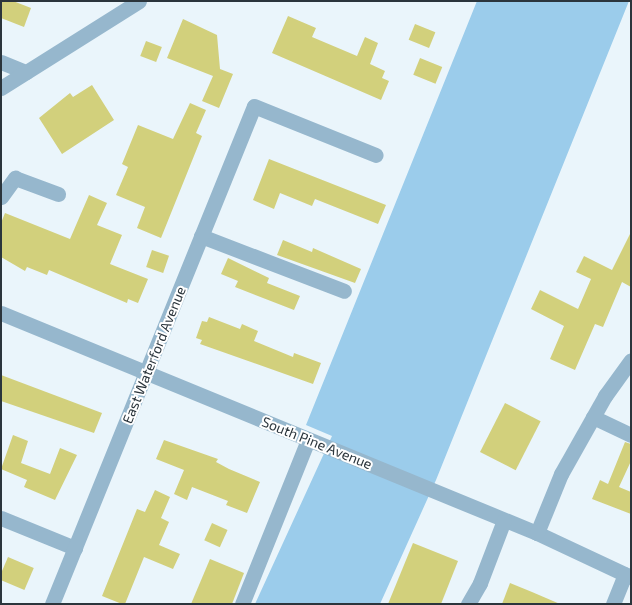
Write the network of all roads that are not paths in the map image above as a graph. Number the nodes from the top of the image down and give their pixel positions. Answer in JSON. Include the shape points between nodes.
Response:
{"nodes":[{"id":1,"x":139,"y":1,"type":"edge"},
{"id":2,"x":1,"y":62,"type":"edge"},
{"id":3,"x":26,"y":72,"type":"junction"},
{"id":4,"x":1,"y":88,"type":"edge"},
{"id":5,"x":376,"y":155,"type":"dead end"},
{"id":6,"x":58,"y":194,"type":"dead end"},
{"id":7,"x":1,"y":197,"type":"edge"},
{"id":8,"x":201,"y":236,"type":"junction"},
{"id":9,"x":344,"y":291,"type":"dead end"},
{"id":10,"x":1,"y":313,"type":"edge"},
{"id":11,"x":631,"y":360,"type":"edge"},
{"id":12,"x":147,"y":374,"type":"junction"},
{"id":13,"x":593,"y":417,"type":"junction"},
{"id":14,"x":631,"y":435,"type":"edge"},
{"id":15,"x":308,"y":440,"type":"junction"},
{"id":16,"x":1,"y":518,"type":"edge"},
{"id":17,"x":504,"y":520,"type":"junction"},
{"id":18,"x":537,"y":533,"type":"junction"},
{"id":19,"x":75,"y":548,"type":"junction"},
{"id":20,"x":628,"y":575,"type":"edge"},
{"id":21,"x":52,"y":604,"type":"edge"},
{"id":22,"x":242,"y":604,"type":"edge"},
{"id":23,"x":468,"y":604,"type":"edge"},
{"id":24,"x":613,"y":604,"type":"edge"}],
"edges":[{"from":1,"to":3,"type":"street"},
{"from":2,"to":3,"type":"street"},
{"from":3,"to":4,"type":"street"},
{"from":5,"to":8,"type":"street","name":"East Waterford Avenue","via":[[254,106]]},
{"from":6,"to":7,"type":"street","via":[[15,178]]},
{"from":8,"to":9,"type":"street"},
{"from":8,"to":12,"type":"street","name":"East Waterford Avenue"},
{"from":10,"to":12,"type":"street","name":"South Pine Avenue"},
{"from":11,"to":13,"type":"street"},
{"from":12,"to":15,"type":"street","name":"South Pine Avenue"},
{"from":12,"to":19,"type":"street","name":"East Waterford Avenue"},
{"from":13,"to":14,"type":"street"},
{"from":13,"to":18,"type":"street","via":[[561,474]]},
{"from":15,"to":17,"type":"street","name":"South Pine Avenue"},
{"from":15,"to":22,"type":"street"},
{"from":16,"to":19,"type":"street"},
{"from":17,"to":18,"type":"street","name":"South Pine Avenue"},
{"from":17,"to":23,"type":"street","via":[[480,583]]},
{"from":18,"to":20,"type":"street","name":"South Pine Avenue"},
{"from":19,"to":21,"type":"street","name":"East Waterford Avenue"},
{"from":20,"to":24,"type":"street"}]}
